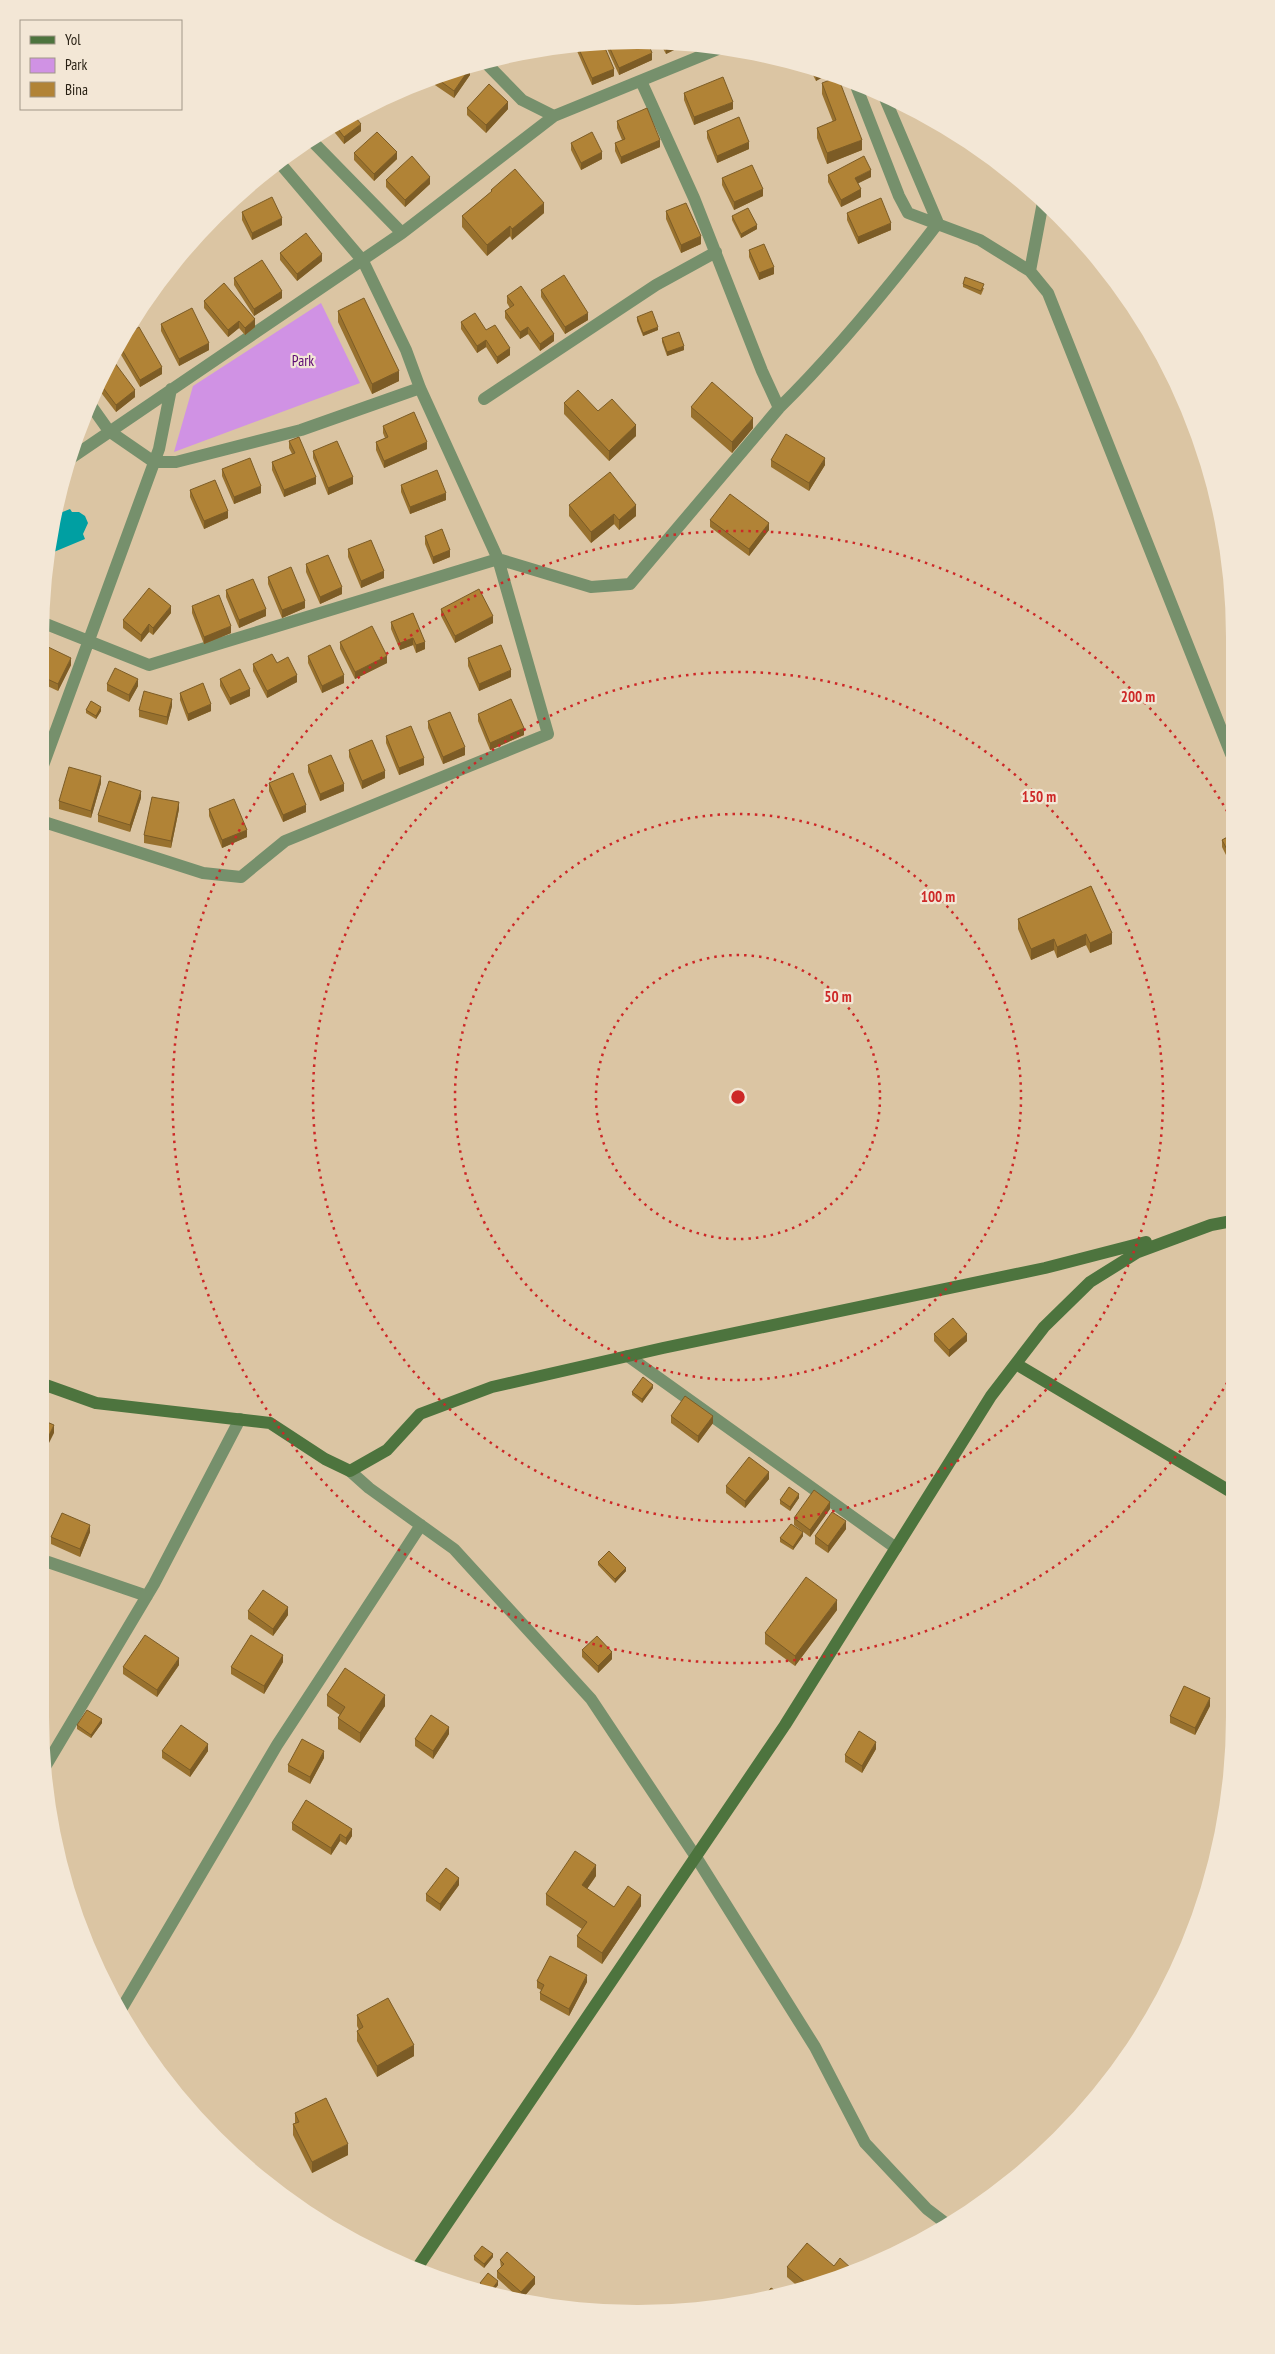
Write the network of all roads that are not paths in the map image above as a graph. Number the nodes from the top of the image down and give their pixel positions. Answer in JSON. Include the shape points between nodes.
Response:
{"nodes":[{"id":1,"x":708,"y":53,"type":"edge"},
{"id":2,"x":491,"y":68,"type":"edge"},
{"id":3,"x":641,"y":81,"type":"junction"},
{"id":4,"x":859,"y":92,"type":"edge"},
{"id":5,"x":888,"y":105,"type":"edge"},
{"id":6,"x":554,"y":116,"type":"junction"},
{"id":7,"x":316,"y":144,"type":"edge"},
{"id":8,"x":283,"y":167,"type":"edge"},
{"id":9,"x":1042,"y":209,"type":"edge"},
{"id":10,"x":938,"y":223,"type":"junction"},
{"id":11,"x":402,"y":233,"type":"junction"},
{"id":12,"x":716,"y":252,"type":"junction"},
{"id":13,"x":363,"y":260,"type":"junction"},
{"id":14,"x":1030,"y":271,"type":"junction"},
{"id":15,"x":420,"y":388,"type":"junction"},
{"id":16,"x":171,"y":390,"type":"junction"},
{"id":17,"x":484,"y":399,"type":"dead end"},
{"id":18,"x":779,"y":408,"type":"junction"},
{"id":19,"x":95,"y":411,"type":"edge"},
{"id":20,"x":109,"y":431,"type":"junction"},
{"id":21,"x":79,"y":453,"type":"edge"},
{"id":22,"x":154,"y":462,"type":"junction"},
{"id":23,"x":498,"y":559,"type":"junction"},
{"id":24,"x":49,"y":625,"type":"edge"},
{"id":25,"x":90,"y":640,"type":"junction"},
{"id":26,"x":1226,"y":744,"type":"edge"},
{"id":27,"x":49,"y":750,"type":"edge"},
{"id":28,"x":49,"y":824,"type":"edge"},
{"id":29,"x":1226,"y":1223,"type":"edge"},
{"id":30,"x":1212,"y":1225,"type":"junction"},
{"id":31,"x":628,"y":1356,"type":"junction"},
{"id":32,"x":1016,"y":1364,"type":"junction"},
{"id":33,"x":49,"y":1386,"type":"edge"},
{"id":34,"x":240,"y":1419,"type":"junction"},
{"id":35,"x":350,"y":1470,"type":"junction"},
{"id":36,"x":1226,"y":1489,"type":"edge"},
{"id":37,"x":420,"y":1525,"type":"junction"},
{"id":38,"x":896,"y":1548,"type":"junction"},
{"id":39,"x":49,"y":1562,"type":"edge"},
{"id":40,"x":147,"y":1596,"type":"junction"},
{"id":41,"x":50,"y":1757,"type":"edge"},
{"id":42,"x":696,"y":1857,"type":"junction"},
{"id":43,"x":124,"y":2004,"type":"edge"},
{"id":44,"x":942,"y":2220,"type":"edge"},
{"id":45,"x":420,"y":2263,"type":"edge"}],
"edges":[{"from":1,"to":3,"type":"street"},
{"from":2,"to":6,"type":"street","via":[[522,100]]},
{"from":3,"to":6,"type":"street"},
{"from":3,"to":12,"type":"street"},
{"from":4,"to":10,"type":"street","via":[[908,213]]},
{"from":5,"to":10,"type":"street"},
{"from":6,"to":11,"type":"street"},
{"from":7,"to":11,"type":"street"},
{"from":8,"to":13,"type":"street"},
{"from":9,"to":14,"type":"street"},
{"from":10,"to":14,"type":"street","via":[[980,240]]},
{"from":10,"to":18,"type":"street","via":[[875,303]]},
{"from":11,"to":13,"type":"street"},
{"from":12,"to":17,"type":"street","via":[[656,285]]},
{"from":12,"to":18,"type":"street"},
{"from":13,"to":15,"type":"street","via":[[406,350]]},
{"from":13,"to":16,"type":"street"},
{"from":14,"to":26,"type":"street","via":[[1048,293]]},
{"from":15,"to":22,"type":"street","via":[[301,430],[176,462]]},
{"from":15,"to":23,"type":"street"},
{"from":16,"to":20,"type":"street"},
{"from":16,"to":22,"type":"street"},
{"from":18,"to":23,"type":"street","via":[[630,584],[591,587]]},
{"from":19,"to":20,"type":"street"},
{"from":20,"to":21,"type":"street"},
{"from":20,"to":22,"type":"street"},
{"from":22,"to":25,"type":"street"},
{"from":23,"to":25,"type":"street","via":[[149,665]]},
{"from":23,"to":28,"type":"street","via":[[548,734],[285,841],[241,877],[203,873]]},
{"from":24,"to":25,"type":"street"},
{"from":25,"to":27,"type":"street"},
{"from":29,"to":30,"type":"street"},
{"from":30,"to":31,"type":"street","via":[[1045,1268]]},
{"from":30,"to":32,"type":"street","via":[[1138,1252],[1090,1282],[1044,1326]]},
{"from":31,"to":35,"type":"street","via":[[492,1387],[420,1414],[387,1450]]},
{"from":31,"to":38,"type":"street"},
{"from":32,"to":36,"type":"street"},
{"from":32,"to":38,"type":"street","via":[[991,1396]]},
{"from":33,"to":34,"type":"street","via":[[96,1403]]},
{"from":34,"to":35,"type":"street","via":[[270,1423]]},
{"from":34,"to":40,"type":"street"},
{"from":35,"to":37,"type":"street"},
{"from":37,"to":42,"type":"street","via":[[454,1549],[591,1699]]},
{"from":37,"to":43,"type":"street","via":[[277,1745]]},
{"from":38,"to":42,"type":"street","via":[[786,1725]]},
{"from":39,"to":40,"type":"street"},
{"from":40,"to":41,"type":"street"},
{"from":42,"to":44,"type":"street","via":[[815,2047],[865,2143],[927,2209]]},
{"from":42,"to":45,"type":"street"}]}
